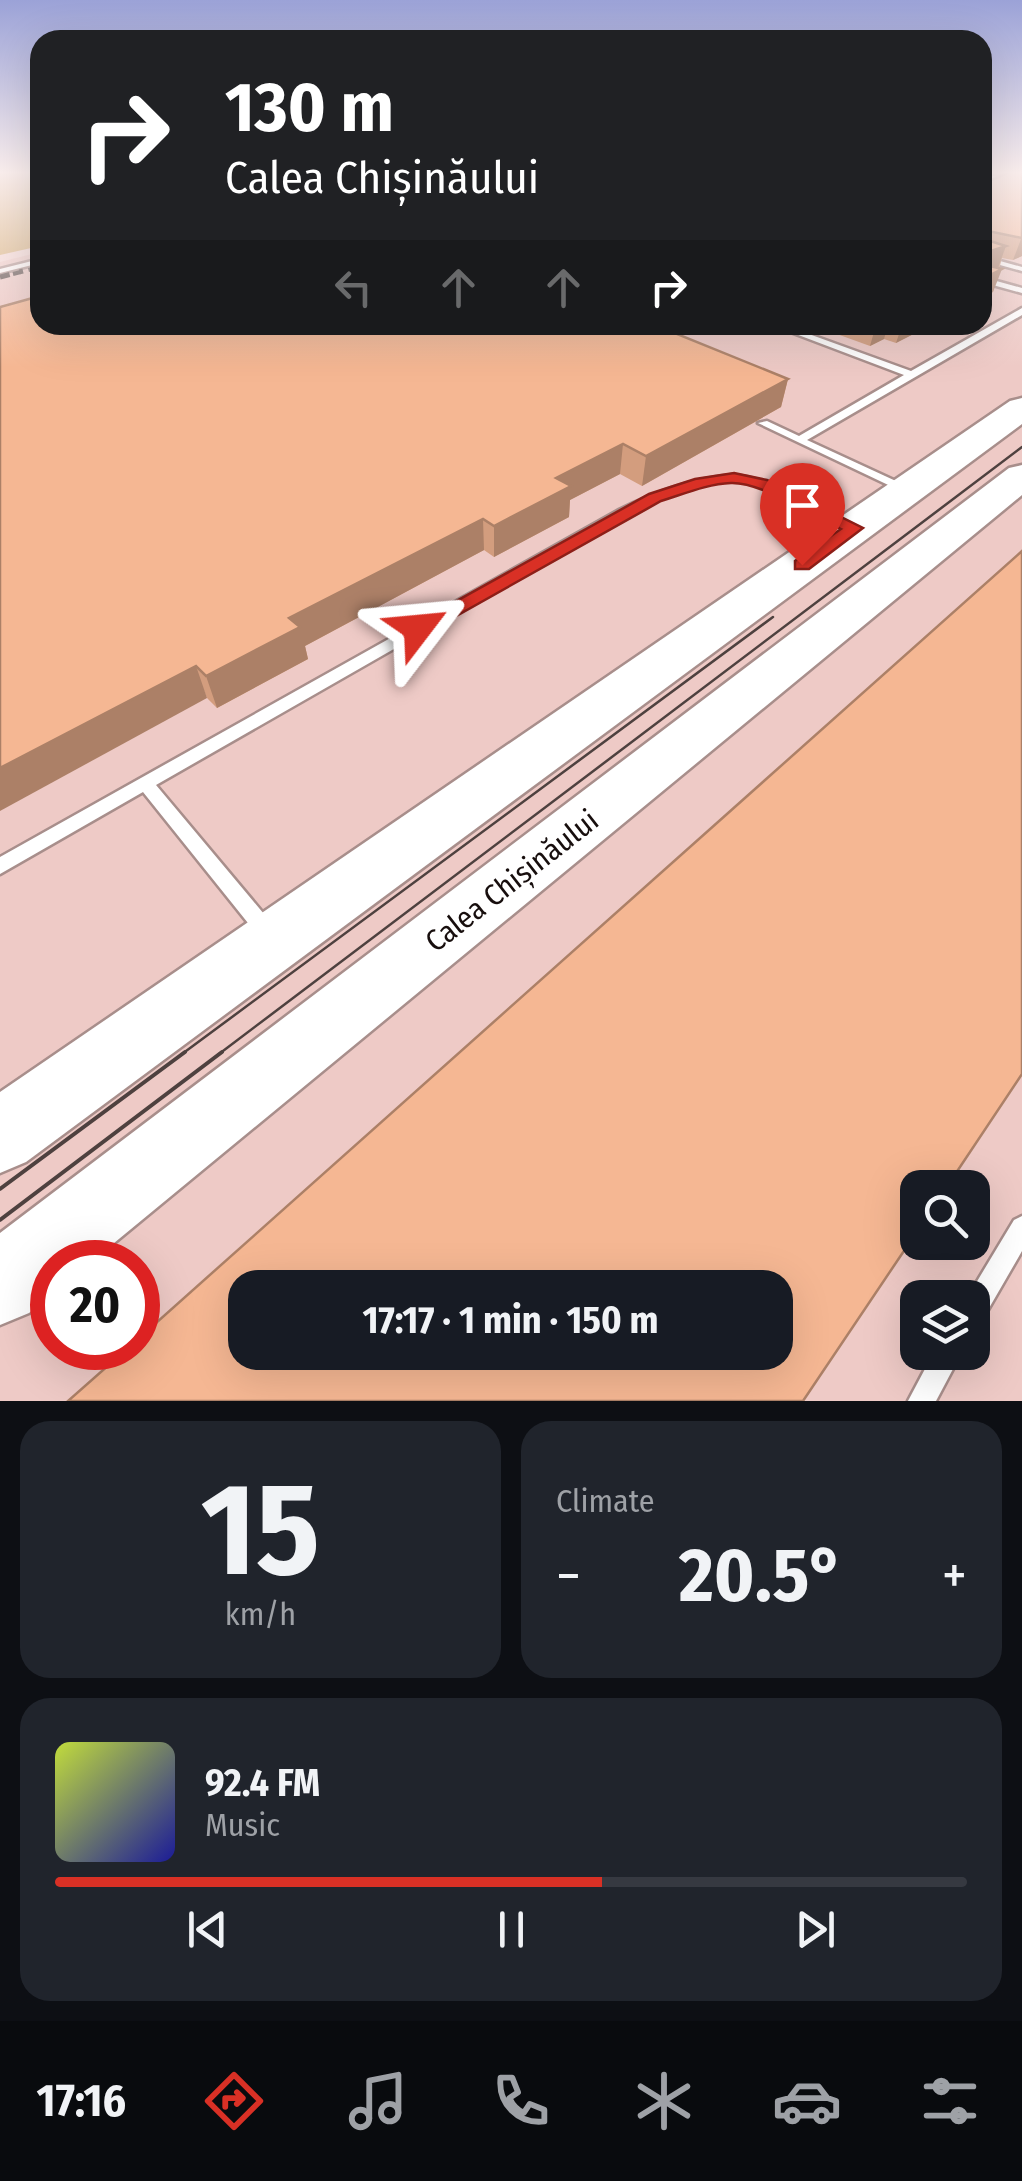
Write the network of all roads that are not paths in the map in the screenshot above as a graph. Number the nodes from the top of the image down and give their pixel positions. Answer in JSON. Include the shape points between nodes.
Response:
{"nodes":[{"id":1,"x":992,"y":261,"type":"edge"},
{"id":2,"x":30,"y":263,"type":"edge"},
{"id":3,"x":1022,"y":269,"type":"edge"},
{"id":4,"x":0,"y":270,"type":"edge"},
{"id":5,"x":992,"y":281,"type":"edge"},
{"id":6,"x":1022,"y":290,"type":"edge"},
{"id":7,"x":1022,"y":311,"type":"edge"},
{"id":8,"x":992,"y":328,"type":"edge"},
{"id":9,"x":803,"y":335,"type":"edge"},
{"id":10,"x":981,"y":335,"type":"edge"},
{"id":11,"x":912,"y":375,"type":"junction"},
{"id":12,"x":1022,"y":408,"type":"edge"},
{"id":13,"x":763,"y":423,"type":"edge"},
{"id":14,"x":799,"y":440,"type":"junction"},
{"id":15,"x":1022,"y":476,"type":"edge"},
{"id":16,"x":908,"y":490,"type":"junction"},
{"id":17,"x":854,"y":528,"type":"junction"},
{"id":18,"x":146,"y":784,"type":"junction"},
{"id":19,"x":0,"y":866,"type":"edge"},
{"id":20,"x":276,"y":943,"type":"junction"},
{"id":21,"x":0,"y":1136,"type":"edge"},
{"id":22,"x":1022,"y":1228,"type":"edge"},
{"id":23,"x":990,"y":1282,"type":"edge"},
{"id":24,"x":0,"y":1284,"type":"edge"},
{"id":25,"x":939,"y":1370,"type":"edge"},
{"id":26,"x":921,"y":1401,"type":"edge"}],
"edges":[{"from":1,"to":3,"type":"lane"},
{"from":2,"to":4,"type":"lane"},
{"from":5,"to":6,"type":"lane"},
{"from":7,"to":8,"type":"lane"},
{"from":9,"to":11,"type":"lane"},
{"from":10,"to":11,"type":"lane"},
{"from":11,"to":14,"type":"lane"},
{"from":12,"to":16,"type":"main road"},
{"from":13,"to":14,"type":"lane"},
{"from":14,"to":16,"type":"lane"},
{"from":15,"to":24,"type":"main road","name":"Calea Chișinăului"},
{"from":16,"to":17,"type":"main road"},
{"from":17,"to":18,"type":"lane","via":[[734,478],[655,498]]},
{"from":17,"to":20,"type":"main road"},
{"from":18,"to":19,"type":"lane"},
{"from":18,"to":20,"type":"lane"},
{"from":20,"to":21,"type":"main road"},
{"from":22,"to":23,"type":"lane"},
{"from":25,"to":26,"type":"lane"}]}
